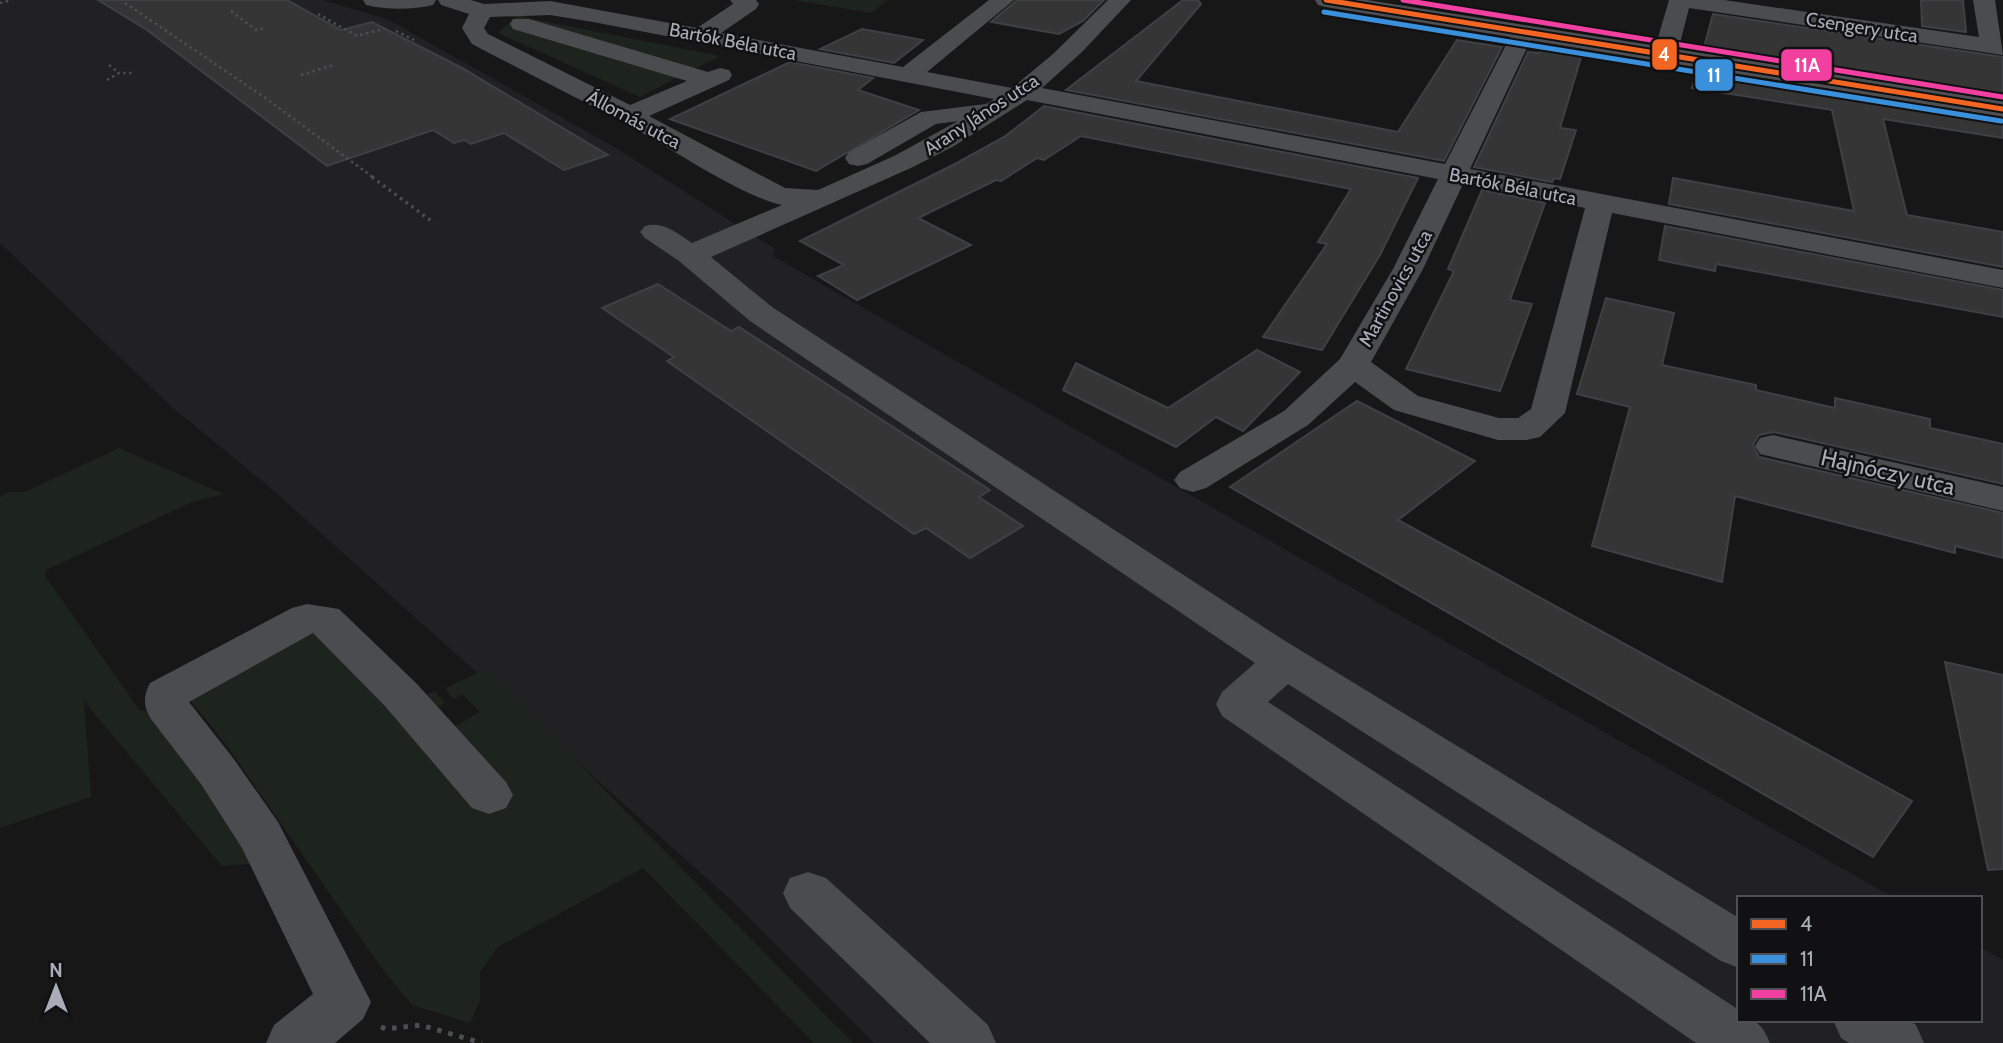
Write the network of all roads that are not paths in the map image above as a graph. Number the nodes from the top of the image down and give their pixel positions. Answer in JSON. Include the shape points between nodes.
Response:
{"nodes":[{"id":1,"x":374,"y":0,"type":"edge"},
{"id":2,"x":425,"y":0,"type":"edge"},
{"id":3,"x":449,"y":0,"type":"edge"},
{"id":4,"x":741,"y":0,"type":"edge"},
{"id":5,"x":1003,"y":0,"type":"edge"},
{"id":6,"x":1120,"y":0,"type":"edge"},
{"id":7,"x":1326,"y":0,"type":"edge"},
{"id":8,"x":1680,"y":0,"type":"edge"},
{"id":9,"x":1984,"y":0,"type":"edge"},
{"id":10,"x":482,"y":11,"type":"junction"},
{"id":11,"x":521,"y":24,"type":"dead end"},
{"id":12,"x":1523,"y":33,"type":"junction"},
{"id":13,"x":702,"y":35,"type":"junction"},
{"id":14,"x":1997,"y":48,"type":"edge"},
{"id":15,"x":776,"y":49,"type":"junction"},
{"id":16,"x":1665,"y":55,"type":"junction"},
{"id":17,"x":908,"y":75,"type":"junction"},
{"id":18,"x":710,"y":80,"type":"junction"},
{"id":19,"x":1020,"y":94,"type":"junction"},
{"id":20,"x":2003,"y":108,"type":"edge"},
{"id":21,"x":629,"y":115,"type":"junction"},
{"id":22,"x":1456,"y":174,"type":"junction"},
{"id":23,"x":828,"y":196,"type":"junction"},
{"id":24,"x":1600,"y":203,"type":"junction"},
{"id":25,"x":655,"y":232,"type":"dead end"},
{"id":26,"x":690,"y":255,"type":"junction"},
{"id":27,"x":2003,"y":278,"type":"edge"},
{"id":28,"x":1353,"y":366,"type":"junction"},
{"id":29,"x":1773,"y":446,"type":"dead end"},
{"id":30,"x":1193,"y":480,"type":"dead end"},
{"id":31,"x":2003,"y":499,"type":"edge"},
{"id":32,"x":1285,"y":661,"type":"junction"},
{"id":33,"x":489,"y":795,"type":"dead end"},
{"id":34,"x":808,"y":893,"type":"dead end"},
{"id":35,"x":1737,"y":944,"type":"edge"},
{"id":36,"x":1863,"y":1022,"type":"edge"},
{"id":37,"x":294,"y":1043,"type":"edge"},
{"id":38,"x":968,"y":1043,"type":"edge"},
{"id":39,"x":1742,"y":1043,"type":"edge"},
{"id":40,"x":1896,"y":1043,"type":"edge"}],
"edges":[{"from":1,"to":2,"type":"street"},
{"from":3,"to":10,"type":"street","name":"Bartók Béla utca"},
{"from":4,"to":13,"type":"street","via":[[748,4],[741,11]]},
{"from":5,"to":17,"type":"street"},
{"from":6,"to":19,"type":"street","name":"Arany János utca"},
{"from":7,"to":12,"type":"main road"},
{"from":8,"to":14,"type":"street","name":"Csengery utca"},
{"from":8,"to":16,"type":"street"},
{"from":9,"to":14,"type":"street"},
{"from":10,"to":13,"type":"street","name":"Bartók Béla utca","via":[[550,8]]},
{"from":10,"to":21,"type":"street","name":"Állomás utca","via":[[473,28],[480,39]]},
{"from":11,"to":18,"type":"street"},
{"from":12,"to":16,"type":"main road"},
{"from":12,"to":22,"type":"street","name":"Martinovics utca"},
{"from":13,"to":15,"type":"street","name":"Bartók Béla utca"},
{"from":15,"to":17,"type":"street","name":"Bartók Béla utca"},
{"from":15,"to":18,"type":"street"},
{"from":16,"to":20,"type":"main road"},
{"from":17,"to":19,"type":"street","name":"Bartók Béla utca"},
{"from":18,"to":21,"type":"street"},
{"from":19,"to":22,"type":"street","name":"Bartók Béla utca"},
{"from":19,"to":23,"type":"street","name":"Arany János utca","via":[[992,110],[930,117],[841,168]]},
{"from":21,"to":23,"type":"street","name":"Állomás utca","via":[[780,195],[799,199]]},
{"from":22,"to":24,"type":"street","name":"Bartók Béla utca"},
{"from":22,"to":28,"type":"street","name":"Martinovics utca"},
{"from":23,"to":26,"type":"street"},
{"from":24,"to":27,"type":"street","name":"Bartók Béla utca"},
{"from":24,"to":28,"type":"street","via":[[1547,412],[1527,429],[1498,429],[1406,403]]},
{"from":25,"to":26,"type":"street"},
{"from":26,"to":32,"type":"street","via":[[761,314]]},
{"from":28,"to":30,"type":"street","name":"Martinovics utca","via":[[1296,418]]},
{"from":29,"to":31,"type":"street","name":"Hajnóczy utca"},
{"from":32,"to":35,"type":"street"},
{"from":32,"to":39,"type":"street","via":[[1238,704]]},
{"from":33,"to":37,"type":"street","via":[[400,694],[324,620],[307,618],[166,694],[167,707],[261,836],[344,1002]]},
{"from":34,"to":38,"type":"street"},
{"from":36,"to":40,"type":"street"}]}
